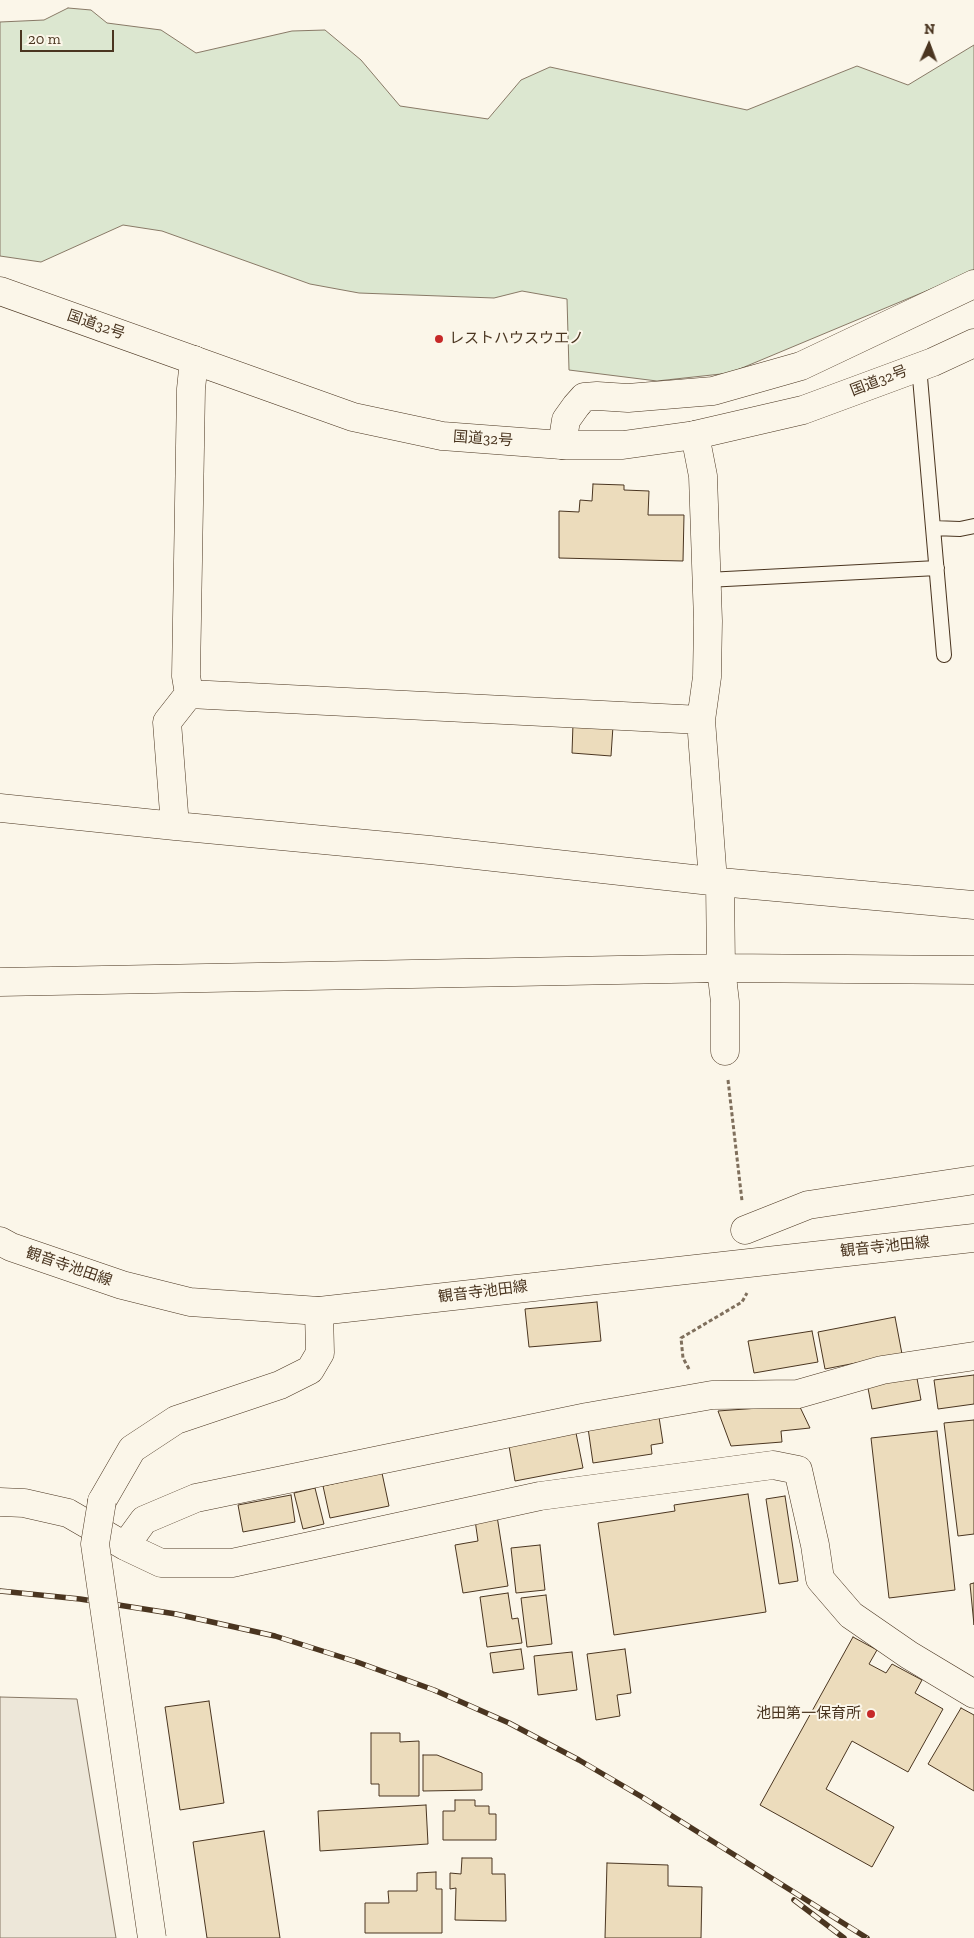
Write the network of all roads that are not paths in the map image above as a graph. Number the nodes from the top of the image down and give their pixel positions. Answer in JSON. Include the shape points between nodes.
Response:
{"nodes":[{"id":1,"x":974,"y":284,"type":"edge"},
{"id":2,"x":0,"y":291,"type":"edge"},
{"id":3,"x":974,"y":344,"type":"edge"},
{"id":4,"x":194,"y":360,"type":"junction"},
{"id":5,"x":919,"y":366,"type":"junction"},
{"id":6,"x":695,"y":436,"type":"junction"},
{"id":7,"x":562,"y":445,"type":"junction"},
{"id":8,"x":974,"y":526,"type":"edge"},
{"id":9,"x":933,"y":528,"type":"junction"},
{"id":10,"x":937,"y":568,"type":"junction"},
{"id":11,"x":707,"y":580,"type":"junction"},
{"id":12,"x":944,"y":655,"type":"dead end"},
{"id":13,"x":189,"y":694,"type":"junction"},
{"id":14,"x":701,"y":720,"type":"junction"},
{"id":15,"x":0,"y":808,"type":"edge"},
{"id":16,"x":175,"y":826,"type":"junction"},
{"id":17,"x":716,"y":881,"type":"junction"},
{"id":18,"x":974,"y":905,"type":"edge"},
{"id":19,"x":721,"y":968,"type":"junction"},
{"id":20,"x":974,"y":970,"type":"edge"},
{"id":21,"x":0,"y":982,"type":"edge"},
{"id":22,"x":725,"y":1051,"type":"road end"},
{"id":23,"x":974,"y":1180,"type":"edge"},
{"id":24,"x":745,"y":1230,"type":"road end"},
{"id":25,"x":974,"y":1238,"type":"edge"},
{"id":26,"x":0,"y":1241,"type":"edge"},
{"id":27,"x":319,"y":1311,"type":"junction"},
{"id":28,"x":974,"y":1356,"type":"edge"},
{"id":29,"x":0,"y":1502,"type":"edge"},
{"id":30,"x":125,"y":1546,"type":"junction"},
{"id":31,"x":974,"y":1694,"type":"edge"},
{"id":32,"x":152,"y":1938,"type":"edge"}],
"edges":[{"from":1,"to":7,"type":"main road","via":[[801,366],[713,391],[584,398],[566,420]]},
{"from":2,"to":4,"type":"main road","name":"国道32号"},
{"from":3,"to":5,"type":"main road","name":"国道32号"},
{"from":4,"to":7,"type":"main road","name":"国道32号","via":[[353,417],[442,436]]},
{"from":4,"to":13,"type":"main road","via":[[186,666]]},
{"from":5,"to":6,"type":"main road","name":"国道32号","via":[[803,410]]},
{"from":5,"to":9,"type":"lane"},
{"from":6,"to":7,"type":"main road","name":"国道32号","via":[[623,445]]},
{"from":6,"to":11,"type":"main road","via":[[703,476]]},
{"from":8,"to":9,"type":"lane"},
{"from":9,"to":10,"type":"lane"},
{"from":10,"to":11,"type":"lane"},
{"from":10,"to":12,"type":"lane"},
{"from":11,"to":14,"type":"main road","via":[[707,677]]},
{"from":13,"to":14,"type":"main road"},
{"from":13,"to":16,"type":"main road","via":[[167,722]]},
{"from":14,"to":17,"type":"main road"},
{"from":15,"to":16,"type":"main road"},
{"from":16,"to":17,"type":"main road"},
{"from":17,"to":18,"type":"main road"},
{"from":17,"to":19,"type":"main road"},
{"from":19,"to":20,"type":"main road"},
{"from":19,"to":21,"type":"main road"},
{"from":19,"to":22,"type":"main road"},
{"from":23,"to":24,"type":"main road","via":[[808,1205]]},
{"from":25,"to":27,"type":"main road","name":"観音寺池田線"},
{"from":26,"to":27,"type":"main road","name":"観音寺池田線","via":[[122,1285],[190,1302]]},
{"from":27,"to":32,"type":"main road","bridge":true,"via":[[320,1353],[310,1370],[280,1385],[176,1420],[132,1450],[102,1501],[95,1544]]},
{"from":28,"to":30,"type":"main road","via":[[882,1370],[798,1394],[712,1395],[587,1417],[196,1498],[144,1520]]},
{"from":29,"to":30,"type":"main road","via":[[24,1503],[68,1513]]},
{"from":30,"to":31,"type":"main road","via":[[161,1563],[232,1563],[540,1496],[773,1465],[798,1470],[820,1579],[851,1615]]}]}
